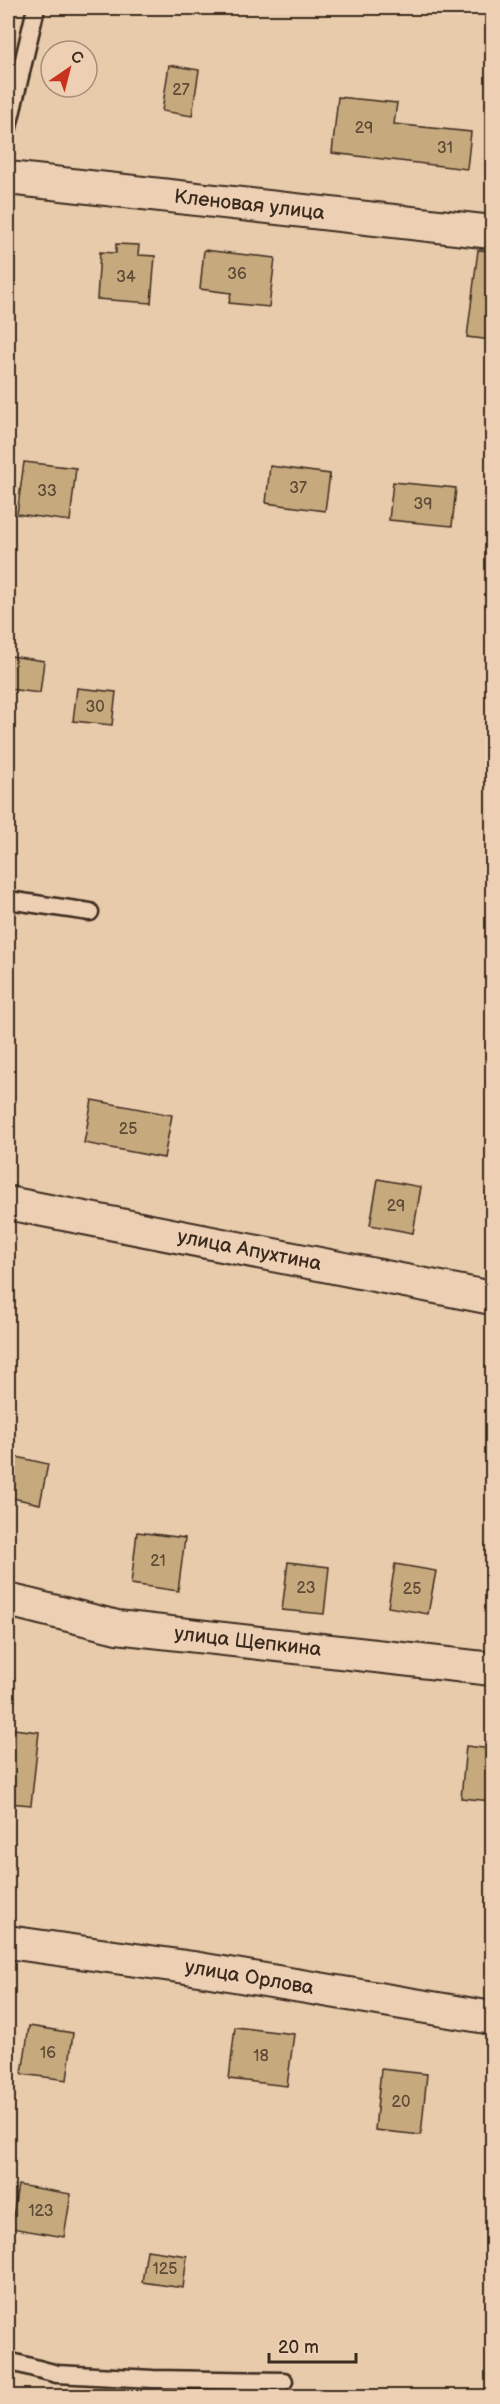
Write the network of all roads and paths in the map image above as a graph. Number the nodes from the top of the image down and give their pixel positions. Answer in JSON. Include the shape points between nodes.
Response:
{"nodes":[{"id":1,"x":36,"y":8,"type":"edge"},
{"id":2,"x":8,"y":127,"type":"edge"},
{"id":3,"x":8,"y":177,"type":"edge"},
{"id":4,"x":492,"y":231,"type":"edge"},
{"id":5,"x":8,"y":900,"type":"edge"},
{"id":6,"x":90,"y":912,"type":"dead end"},
{"id":7,"x":8,"y":1203,"type":"edge"},
{"id":8,"x":492,"y":1298,"type":"edge"},
{"id":9,"x":8,"y":1600,"type":"edge"},
{"id":10,"x":492,"y":1669,"type":"edge"},
{"id":11,"x":8,"y":1942,"type":"edge"},
{"id":12,"x":492,"y":2019,"type":"edge"},
{"id":13,"x":8,"y":2361,"type":"edge"},
{"id":14,"x":284,"y":2381,"type":"dead end"}],
"edges":[{"from":1,"to":2,"type":"lane"},
{"from":3,"to":4,"type":"street","name":"Кленовая улица"},
{"from":5,"to":6,"type":"lane"},
{"from":7,"to":8,"type":"street","name":"улица Апухтина"},
{"from":9,"to":10,"type":"street","name":"улица Щепкина","via":[[117,1627]]},
{"from":11,"to":12,"type":"street","name":"улица Орлова","via":[[193,1968]]},
{"from":13,"to":14,"type":"lane","via":[[57,2374]]}]}
